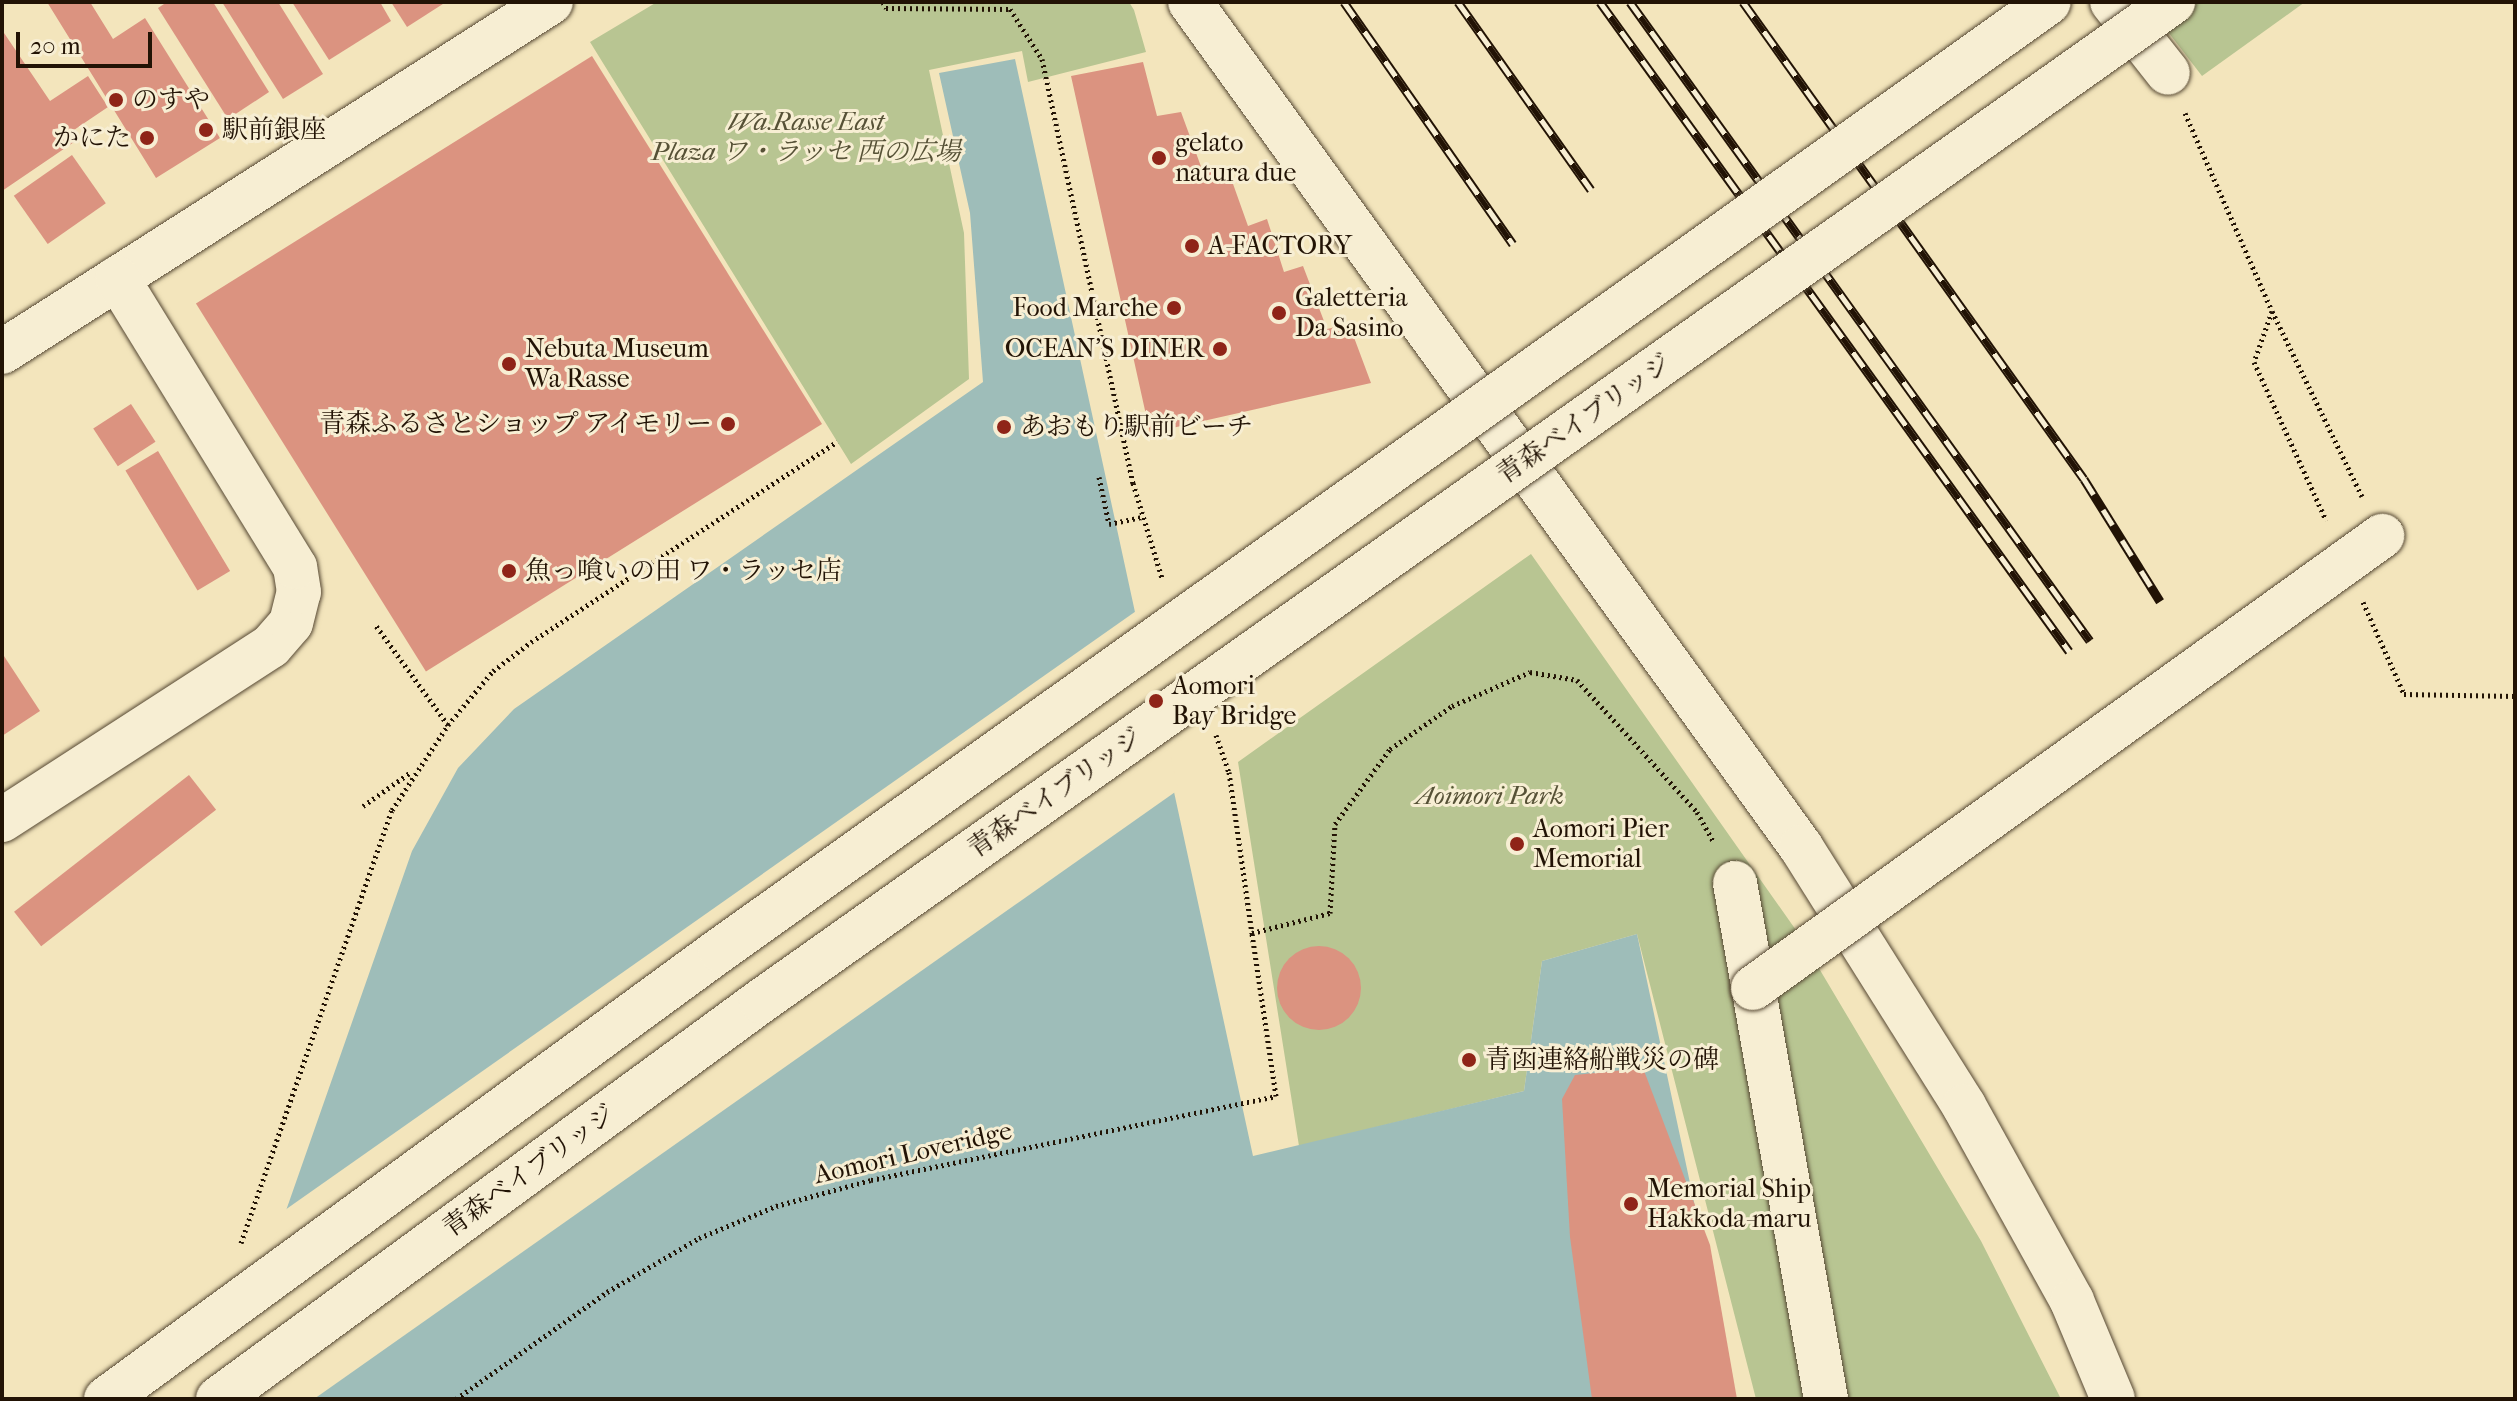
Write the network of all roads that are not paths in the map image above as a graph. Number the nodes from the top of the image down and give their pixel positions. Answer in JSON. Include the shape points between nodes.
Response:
{"nodes":[{"id":1,"x":551,"y":2,"type":"edge"},
{"id":2,"x":1190,"y":2,"type":"edge"},
{"id":3,"x":2049,"y":2,"type":"edge"},
{"id":4,"x":2112,"y":2,"type":"edge"},
{"id":5,"x":2173,"y":2,"type":"edge"},
{"id":6,"x":2168,"y":73,"type":"road end"},
{"id":7,"x":117,"y":278,"type":"junction"},
{"id":8,"x":2,"y":352,"type":"edge"},
{"id":9,"x":2382,"y":536,"type":"road end"},
{"id":10,"x":2,"y":820,"type":"edge"},
{"id":11,"x":1735,"y":883,"type":"dead end"},
{"id":12,"x":1753,"y":988,"type":"junction"},
{"id":13,"x":106,"y":1399,"type":"edge"},
{"id":14,"x":218,"y":1399,"type":"edge"},
{"id":15,"x":1826,"y":1399,"type":"edge"},
{"id":16,"x":2113,"y":1399,"type":"edge"}],
"edges":[{"from":1,"to":7,"type":"street"},
{"from":2,"to":16,"type":"street","via":[[1801,847],[1972,1120],[2072,1301]]},
{"from":3,"to":13,"type":"street","bridge":true,"via":[[720,950]]},
{"from":4,"to":6,"type":"street"},
{"from":5,"to":14,"type":"street","name":"青森ベイブリッジ","bridge":true,"via":[[761,1001]]},
{"from":7,"to":8,"type":"street"},
{"from":7,"to":10,"type":"street","via":[[295,567],[299,592],[291,623],[271,646]]},
{"from":9,"to":12,"type":"street","bridge":true},
{"from":11,"to":12,"type":"street"},
{"from":12,"to":15,"type":"street"}]}
